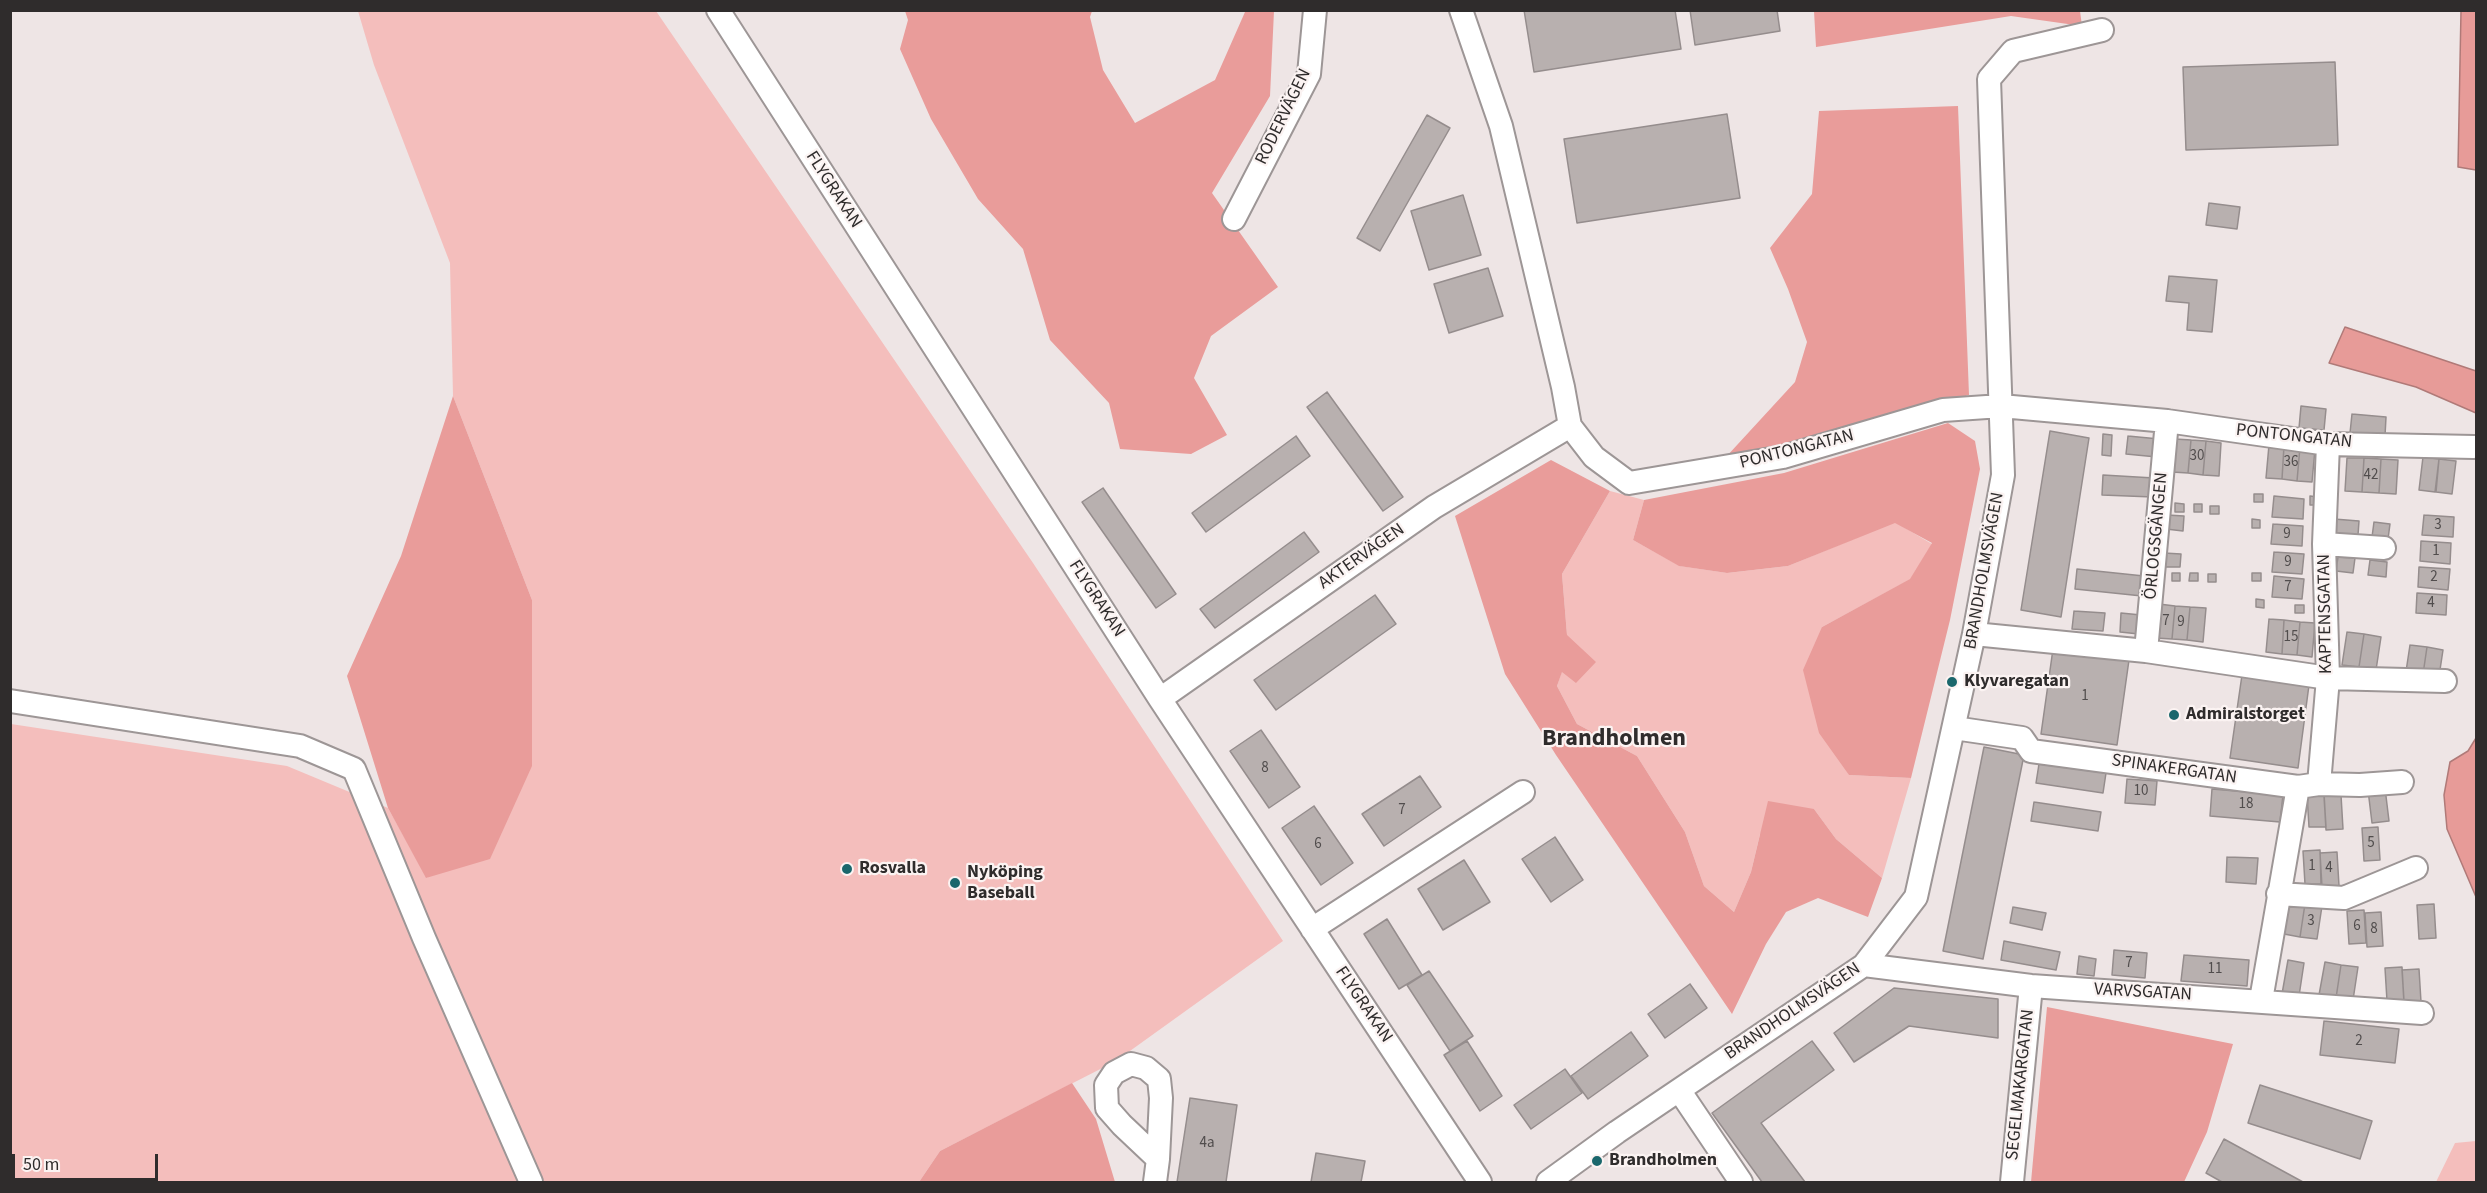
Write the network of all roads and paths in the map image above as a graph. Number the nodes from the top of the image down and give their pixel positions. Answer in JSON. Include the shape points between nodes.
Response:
{"nodes":[{"id":1,"x":718,"y":10,"type":"edge"},
{"id":2,"x":1315,"y":10,"type":"edge"},
{"id":3,"x":1461,"y":10,"type":"edge"},
{"id":4,"x":2102,"y":30,"type":"dead end"},
{"id":5,"x":1234,"y":219,"type":"dead end"},
{"id":6,"x":2001,"y":406,"type":"junction"},
{"id":7,"x":2167,"y":421,"type":"junction"},
{"id":8,"x":1570,"y":426,"type":"junction"},
{"id":9,"x":2328,"y":444,"type":"junction"},
{"id":10,"x":2474,"y":447,"type":"dead end"},
{"id":11,"x":2324,"y":544,"type":"junction"},
{"id":12,"x":2384,"y":548,"type":"dead end"},
{"id":13,"x":1974,"y":634,"type":"junction"},
{"id":14,"x":2146,"y":651,"type":"junction"},
{"id":15,"x":2328,"y":678,"type":"junction"},
{"id":16,"x":2445,"y":681,"type":"dead end"},
{"id":17,"x":1160,"y":699,"type":"junction"},
{"id":18,"x":10,"y":701,"type":"edge"},
{"id":19,"x":1954,"y":728,"type":"junction"},
{"id":20,"x":2402,"y":782,"type":"dead end"},
{"id":21,"x":2308,"y":785,"type":"junction"},
{"id":22,"x":1522,"y":792,"type":"dead end"},
{"id":23,"x":2416,"y":868,"type":"dead end"},
{"id":24,"x":2278,"y":894,"type":"junction"},
{"id":25,"x":1312,"y":929,"type":"junction"},
{"id":26,"x":1864,"y":965,"type":"junction"},
{"id":27,"x":2031,"y":986,"type":"junction"},
{"id":28,"x":2261,"y":1000,"type":"junction"},
{"id":29,"x":2422,"y":1013,"type":"dead end"},
{"id":30,"x":1679,"y":1090,"type":"junction"},
{"id":31,"x":1158,"y":1159,"type":"dead end"},
{"id":32,"x":531,"y":1182,"type":"edge"},
{"id":33,"x":1155,"y":1182,"type":"edge"},
{"id":34,"x":1480,"y":1182,"type":"edge"},
{"id":35,"x":1548,"y":1182,"type":"edge"},
{"id":36,"x":1741,"y":1182,"type":"edge"},
{"id":37,"x":2012,"y":1182,"type":"edge"}],
"edges":[{"from":1,"to":17,"type":"street","name":"FLYGRAKAN"},
{"from":2,"to":5,"type":"street","name":"RODERVÄGEN","via":[[1309,74]]},
{"from":3,"to":8,"type":"street","name":"PONTONGATAN","via":[[1501,126]]},
{"from":4,"to":6,"type":"street","name":"BRANDHOLMSVÄGEN","via":[[2013,51],[1989,80]]},
{"from":6,"to":7,"type":"street","name":"PONTONGATAN"},
{"from":6,"to":8,"type":"street","name":"PONTONGATAN","via":[[1943,410],[1782,457],[1629,483],[1593,457]]},
{"from":6,"to":13,"type":"street","name":"BRANDHOLMSVÄGEN","via":[[2002,475]]},
{"from":7,"to":9,"type":"street","name":"PONTONGATAN"},
{"from":7,"to":14,"type":"street","name":"ÖRLOGSGÄNGEN"},
{"from":8,"to":17,"type":"street","name":"AKTERVÄGEN","via":[[1434,507]]},
{"from":9,"to":10,"type":"street","name":"PONTONGATAN"},
{"from":9,"to":11,"type":"street","name":"KAPTENSGATAN"},
{"from":11,"to":12,"type":"street"},
{"from":11,"to":15,"type":"street","name":"KAPTENSGATAN"},
{"from":13,"to":14,"type":"street"},
{"from":13,"to":19,"type":"street","name":"BRANDHOLMSVÄGEN"},
{"from":14,"to":15,"type":"street"},
{"from":15,"to":16,"type":"street"},
{"from":15,"to":21,"type":"street","name":"KAPTENSGATAN"},
{"from":17,"to":25,"type":"street","name":"FLYGRAKAN"},
{"from":18,"to":32,"type":"street","via":[[300,746],[354,769]]},
{"from":19,"to":21,"type":"street","name":"SPINAKERGATAN","via":[[2022,738],[2031,752]]},
{"from":19,"to":26,"type":"street","name":"BRANDHOLMSVÄGEN","via":[[1916,897]]},
{"from":20,"to":21,"type":"street","name":"SPINAKERGATAN"},
{"from":21,"to":24,"type":"street","name":"KAPTENSGATAN"},
{"from":22,"to":25,"type":"street"},
{"from":23,"to":24,"type":"street","via":[[2344,898]]},
{"from":24,"to":28,"type":"street","name":"KAPTENSGATAN"},
{"from":25,"to":34,"type":"street","name":"FLYGRAKAN"},
{"from":26,"to":27,"type":"street","name":"VARVSGATAN"},
{"from":26,"to":30,"type":"street","name":"BRANDHOLMSVÄGEN"},
{"from":27,"to":28,"type":"street","name":"VARVSGATAN"},
{"from":27,"to":37,"type":"street","name":"SEGELMAKARGATAN"},
{"from":28,"to":29,"type":"street","name":"VARVSGATAN"},
{"from":30,"to":35,"type":"street","name":"BRANDHOLMSVÄGEN"},
{"from":30,"to":36,"type":"street"},
{"from":31,"to":33,"type":"street"}]}
